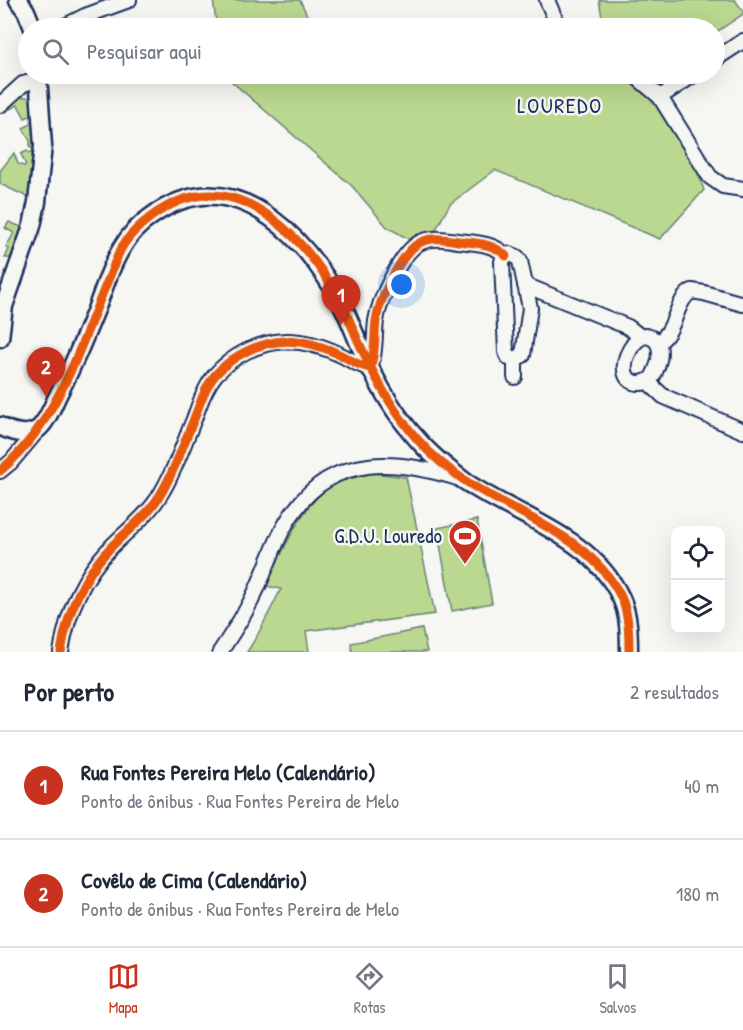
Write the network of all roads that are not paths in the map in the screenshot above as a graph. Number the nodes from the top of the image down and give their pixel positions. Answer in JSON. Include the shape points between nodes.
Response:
{"nodes":[{"id":1,"x":18,"y":0,"type":"edge"},
{"id":2,"x":129,"y":0,"type":"edge"},
{"id":3,"x":547,"y":0,"type":"edge"},
{"id":4,"x":29,"y":18,"type":"edge"},
{"id":5,"x":81,"y":18,"type":"edge"},
{"id":6,"x":555,"y":18,"type":"edge"},
{"id":7,"x":743,"y":41,"type":"edge"},
{"id":8,"x":725,"y":53,"type":"edge"},
{"id":9,"x":23,"y":84,"type":"edge"},
{"id":10,"x":39,"y":84,"type":"edge"},
{"id":11,"x":645,"y":84,"type":"edge"},
{"id":12,"x":680,"y":84,"type":"edge"},
{"id":13,"x":660,"y":97,"type":"junction"},
{"id":14,"x":0,"y":105,"type":"edge"},
{"id":15,"x":743,"y":189,"type":"edge"},
{"id":16,"x":506,"y":256,"type":"junction"},
{"id":17,"x":504,"y":284,"type":"junction"},
{"id":18,"x":525,"y":284,"type":"junction"},
{"id":19,"x":743,"y":304,"type":"edge"},
{"id":20,"x":0,"y":332,"type":"edge"},
{"id":21,"x":641,"y":337,"type":"junction"},
{"id":22,"x":0,"y":338,"type":"edge"},
{"id":23,"x":658,"y":343,"type":"junction"},
{"id":24,"x":515,"y":359,"type":"junction"},
{"id":25,"x":370,"y":368,"type":"junction"},
{"id":26,"x":515,"y":377,"type":"dead end"},
{"id":27,"x":648,"y":382,"type":"junction"},
{"id":28,"x":0,"y":426,"type":"edge"},
{"id":29,"x":38,"y":430,"type":"junction"},
{"id":30,"x":743,"y":431,"type":"edge"},
{"id":31,"x":0,"y":471,"type":"edge"},
{"id":32,"x":464,"y":480,"type":"junction"},
{"id":33,"x":61,"y":652,"type":"edge"},
{"id":34,"x":220,"y":652,"type":"edge"},
{"id":35,"x":629,"y":652,"type":"edge"}],
"edges":[{"from":1,"to":4,"type":"street"},
{"from":2,"to":5,"type":"street"},
{"from":3,"to":6,"type":"street"},
{"from":7,"to":8,"type":"street"},
{"from":9,"to":14,"type":"street"},
{"from":10,"to":20,"type":"street","via":[[43,146],[37,202],[4,306]]},
{"from":11,"to":13,"type":"street"},
{"from":12,"to":13,"type":"street"},
{"from":13,"to":15,"type":"street","via":[[710,177],[723,186]]},
{"from":16,"to":17,"type":"street","via":[[502,262]]},
{"from":16,"to":18,"type":"street","via":[[517,257]]},
{"from":16,"to":25,"type":"street","via":[[496,248],[475,243],[439,239],[416,244],[382,300]]},
{"from":17,"to":18,"type":"street"},
{"from":17,"to":24,"type":"street","via":[[506,352]]},
{"from":18,"to":21,"type":"street","via":[[628,327]]},
{"from":18,"to":24,"type":"street","via":[[530,308],[523,355]]},
{"from":19,"to":23,"type":"street","via":[[692,291],[684,297],[670,331]]},
{"from":20,"to":22,"type":"street"},
{"from":21,"to":23,"type":"street","via":[[651,337]]},
{"from":21,"to":27,"type":"street","via":[[633,344],[625,371],[635,383]]},
{"from":23,"to":27,"type":"street","via":[[661,352]]},
{"from":24,"to":26,"type":"street"},
{"from":25,"to":29,"type":"street","via":[[336,292],[293,236],[256,208],[236,199],[196,196],[156,214],[125,242],[82,346]]},
{"from":25,"to":32,"type":"street","via":[[409,430]]},
{"from":25,"to":33,"type":"street","via":[[310,343],[286,340],[267,343],[231,360],[205,391],[162,493],[100,559],[76,598]]},
{"from":27,"to":30,"type":"street","via":[[668,399]]},
{"from":28,"to":29,"type":"street","via":[[14,432]]},
{"from":29,"to":31,"type":"street"},
{"from":32,"to":34,"type":"street","via":[[388,464],[337,473],[320,484],[295,510],[252,600]]},
{"from":32,"to":35,"type":"street","via":[[591,557],[622,598]]}]}
